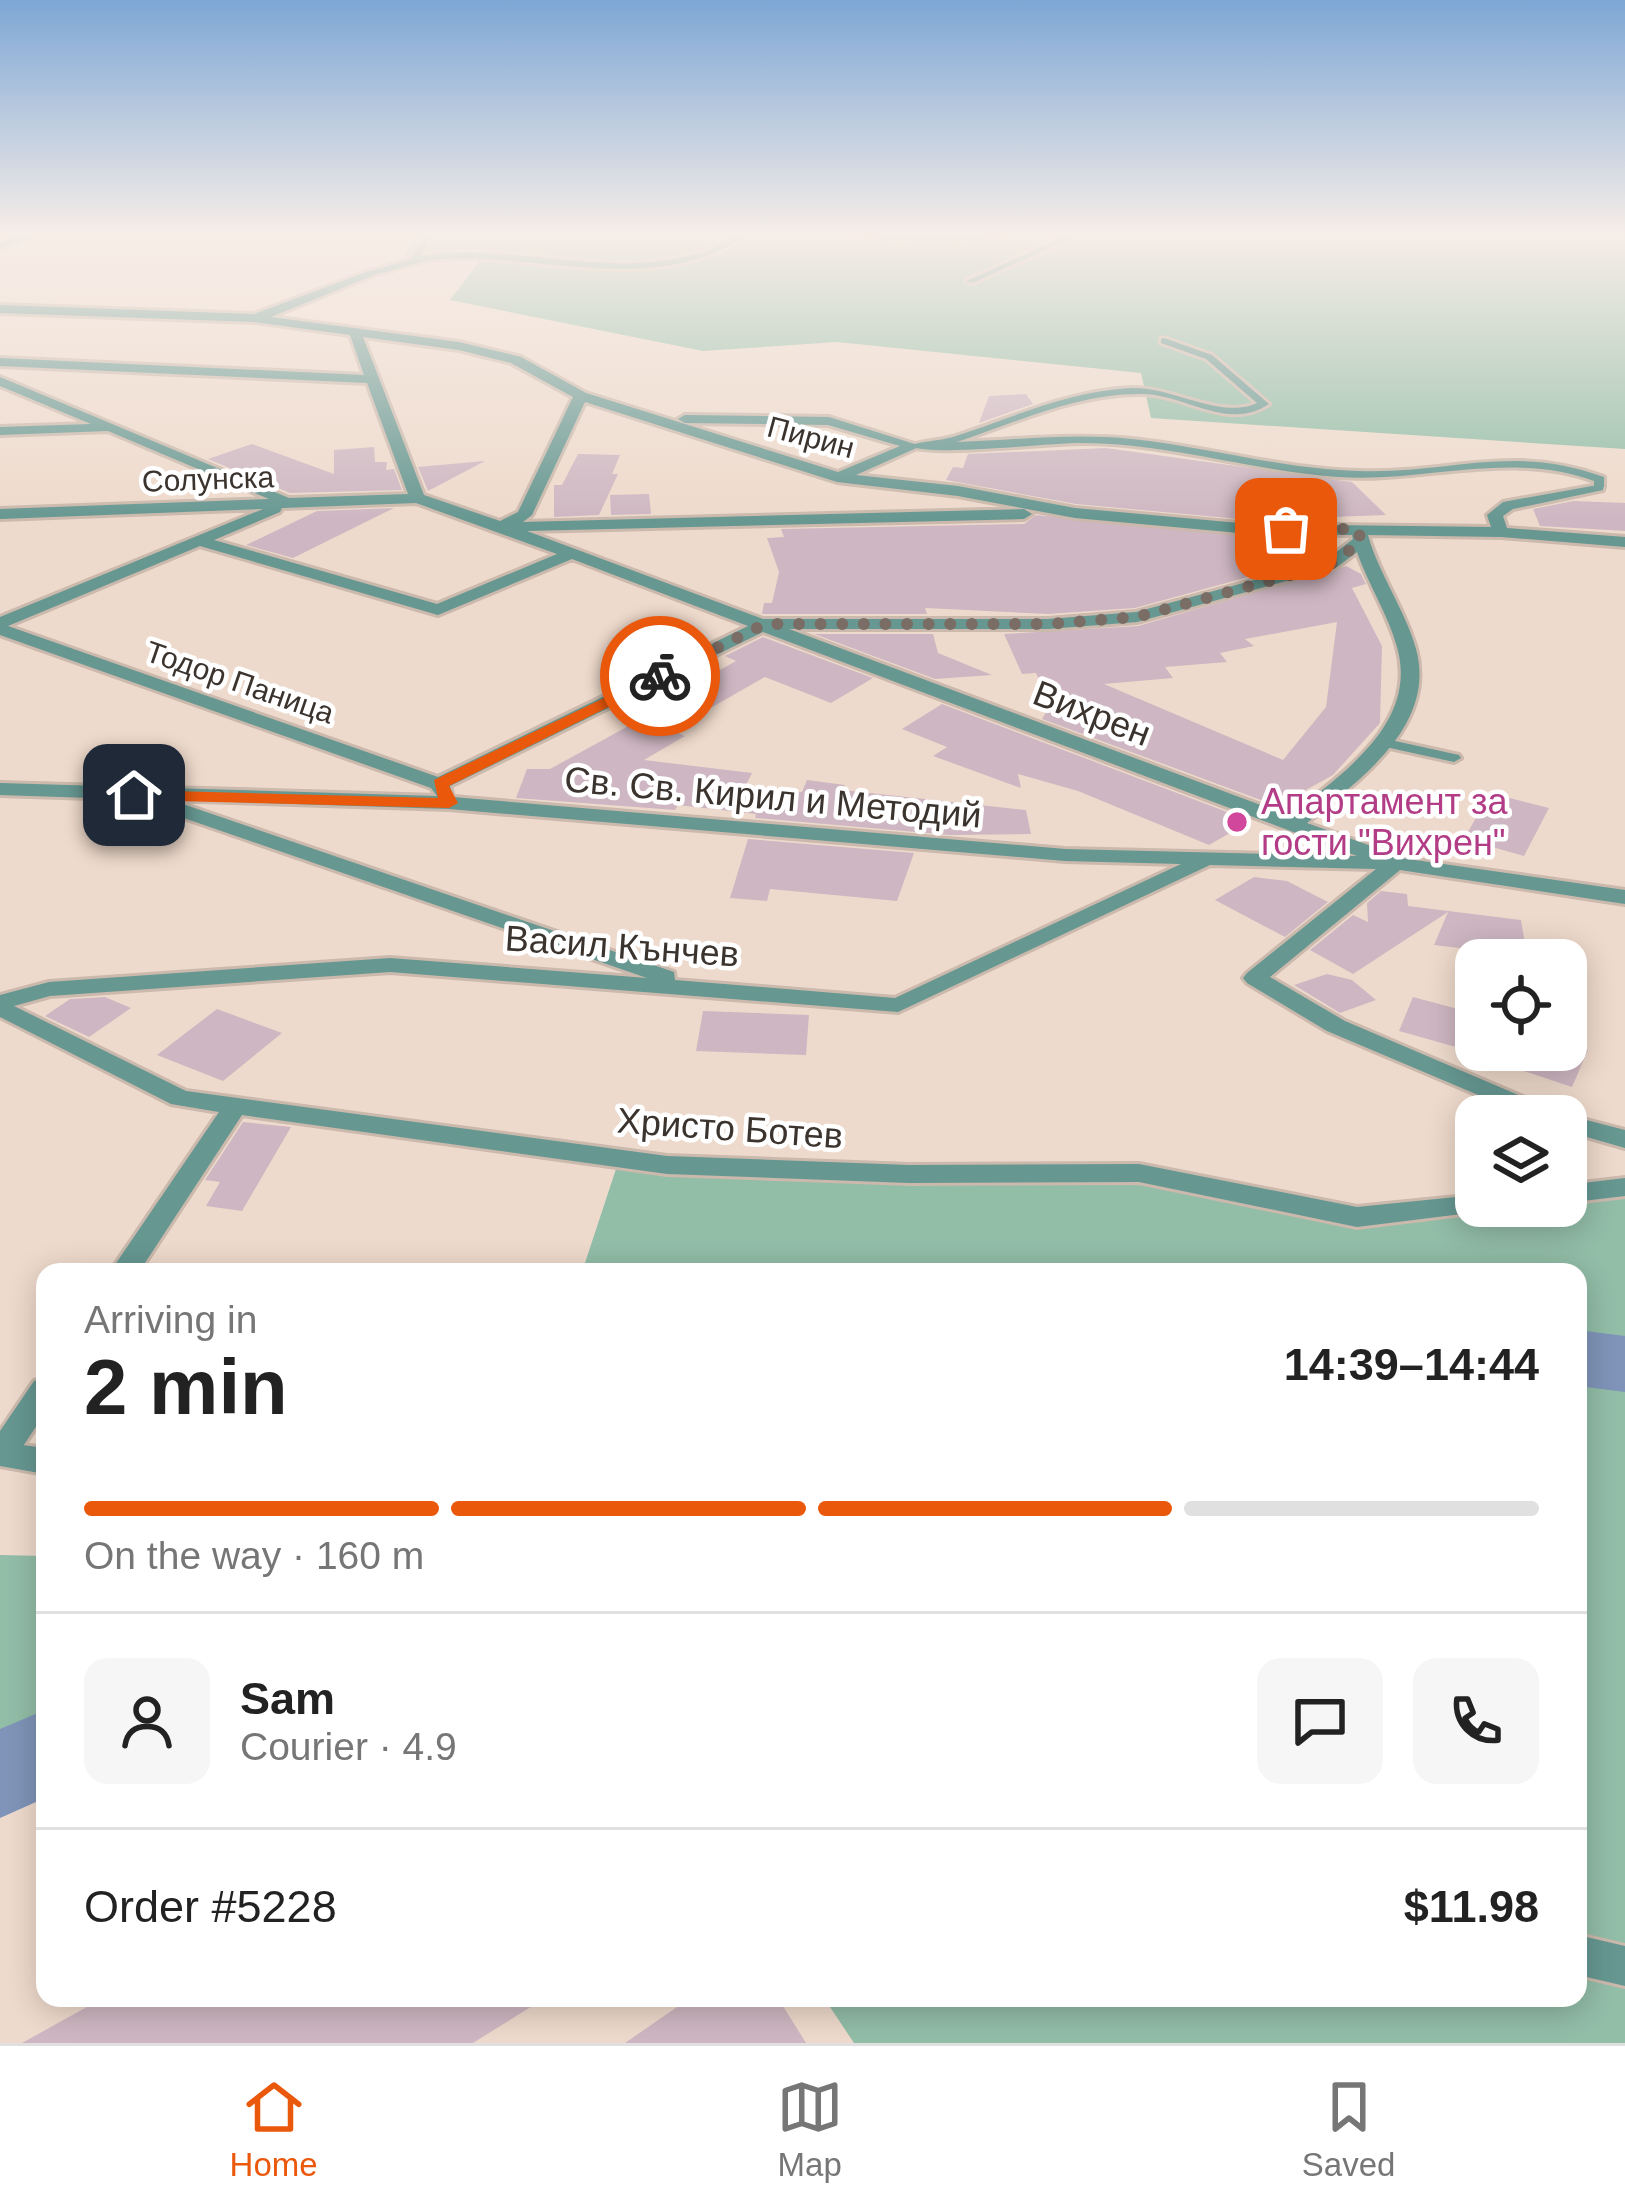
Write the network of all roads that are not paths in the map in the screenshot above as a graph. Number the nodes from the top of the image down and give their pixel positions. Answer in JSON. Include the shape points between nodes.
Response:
{"nodes":[{"id":1,"x":331,"y":330,"type":"edge"},
{"id":2,"x":356,"y":334,"type":"junction"},
{"id":3,"x":1164,"y":341,"type":"dead end"},
{"id":4,"x":0,"y":362,"type":"edge"},
{"id":5,"x":373,"y":379,"type":"junction"},
{"id":6,"x":0,"y":381,"type":"edge"},
{"id":7,"x":581,"y":395,"type":"junction"},
{"id":8,"x":654,"y":418,"type":"junction"},
{"id":9,"x":112,"y":428,"type":"junction"},
{"id":10,"x":0,"y":431,"type":"edge"},
{"id":11,"x":914,"y":446,"type":"junction"},
{"id":12,"x":938,"y":446,"type":"junction"},
{"id":13,"x":837,"y":477,"type":"junction"},
{"id":14,"x":1598,"y":488,"type":"joint"},
{"id":15,"x":417,"y":498,"type":"junction"},
{"id":16,"x":290,"y":502,"type":"junction"},
{"id":17,"x":1075,"y":513,"type":"junction"},
{"id":18,"x":0,"y":514,"type":"edge"},
{"id":19,"x":501,"y":527,"type":"junction"},
{"id":20,"x":1501,"y":532,"type":"junction"},
{"id":21,"x":1360,"y":535,"type":"junction"},
{"id":22,"x":203,"y":542,"type":"junction"},
{"id":23,"x":1625,"y":542,"type":"edge"},
{"id":24,"x":573,"y":553,"type":"junction"},
{"id":25,"x":765,"y":624,"type":"junction"},
{"id":26,"x":0,"y":626,"type":"edge"},
{"id":27,"x":1386,"y":743,"type":"junction"},
{"id":28,"x":1454,"y":758,"type":"dead end"},
{"id":29,"x":0,"y":789,"type":"edge"},
{"id":30,"x":444,"y":794,"type":"junction"},
{"id":31,"x":134,"y":795,"type":"junction"},
{"id":32,"x":1293,"y":824,"type":"junction"},
{"id":33,"x":1208,"y":860,"type":"junction"},
{"id":34,"x":1396,"y":863,"type":"junction"},
{"id":35,"x":1625,"y":897,"type":"edge"},
{"id":36,"x":698,"y":988,"type":"junction"},
{"id":37,"x":0,"y":1005,"type":"edge"},
{"id":38,"x":1501,"y":1095,"type":"edge"},
{"id":39,"x":236,"y":1106,"type":"junction"},
{"id":40,"x":1587,"y":1128,"type":"edge"},
{"id":41,"x":1625,"y":1139,"type":"edge"},
{"id":42,"x":1625,"y":1186,"type":"edge"},
{"id":43,"x":1587,"y":1191,"type":"edge"},
{"id":44,"x":1455,"y":1206,"type":"edge"},
{"id":45,"x":130,"y":1263,"type":"edge"},
{"id":46,"x":36,"y":1402,"type":"edge"},
{"id":47,"x":1,"y":1454,"type":"edge"},
{"id":48,"x":36,"y":1460,"type":"edge"},
{"id":49,"x":1587,"y":1956,"type":"edge"},
{"id":50,"x":1625,"y":1966,"type":"edge"}],
"edges":[{"from":1,"to":2,"type":"street","name":"Пирин"},
{"from":2,"to":5,"type":"street"},
{"from":2,"to":7,"type":"street","name":"Пирин","via":[[516,360]]},
{"from":3,"to":12,"type":"lane","via":[[1209,357],[1264,404],[1237,411],[1154,391],[1120,392],[1041,409]]},
{"from":4,"to":5,"type":"street"},
{"from":5,"to":15,"type":"street"},
{"from":6,"to":9,"type":"street"},
{"from":7,"to":8,"type":"street","name":"Пирин"},
{"from":7,"to":19,"type":"street","via":[[524,514]]},
{"from":8,"to":11,"type":"street","via":[[829,421]]},
{"from":8,"to":13,"type":"street","name":"Пирин"},
{"from":9,"to":10,"type":"street"},
{"from":9,"to":16,"type":"street"},
{"from":11,"to":12,"type":"lane"},
{"from":11,"to":13,"type":"street"},
{"from":12,"to":14,"type":"lane","via":[[1127,442],[1367,475],[1546,463],[1600,479]]},
{"from":13,"to":17,"type":"street","name":"Пирин"},
{"from":14,"to":20,"type":"street","via":[[1508,505],[1495,515]]},
{"from":15,"to":16,"type":"street","name":"Солунска"},
{"from":15,"to":19,"type":"street","name":"Вихрен"},
{"from":16,"to":18,"type":"street","name":"Солунска"},
{"from":16,"to":22,"type":"street"},
{"from":17,"to":19,"type":"street"},
{"from":17,"to":21,"type":"street","name":"Пирин"},
{"from":19,"to":24,"type":"street","name":"Вихрен"},
{"from":20,"to":21,"type":"street","name":"Пирин"},
{"from":20,"to":23,"type":"street","name":"Пирин"},
{"from":21,"to":25,"type":"street","via":[[1331,564],[1137,617]]},
{"from":21,"to":27,"type":"street","via":[[1409,654],[1409,681]]},
{"from":22,"to":24,"type":"street","via":[[438,610]]},
{"from":22,"to":26,"type":"street"},
{"from":24,"to":25,"type":"street","name":"Вихрен"},
{"from":25,"to":30,"type":"street"},
{"from":25,"to":32,"type":"street","name":"Вихрен"},
{"from":26,"to":30,"type":"street","name":"Тодор Паница"},
{"from":27,"to":28,"type":"lane"},
{"from":27,"to":32,"type":"street"},
{"from":29,"to":31,"type":"street","name":"Св. Св. Кирил и Методий"},
{"from":30,"to":31,"type":"street","name":"Св. Св. Кирил и Методий"},
{"from":30,"to":33,"type":"street","name":"Св. Св. Кирил и Методий","via":[[1066,855]]},
{"from":31,"to":36,"type":"street"},
{"from":32,"to":34,"type":"street","name":"Вихрен"},
{"from":33,"to":34,"type":"street","name":"Св. Св. Кирил и Методий"},
{"from":33,"to":36,"type":"street","name":"Васил Кънчев","via":[[898,1005]]},
{"from":34,"to":35,"type":"street"},
{"from":34,"to":38,"type":"street","via":[[1255,978],[1336,1026]]},
{"from":36,"to":37,"type":"street","name":"Васил Кънчев","via":[[390,964],[49,988]]},
{"from":37,"to":39,"type":"street","name":"Христо Ботев","via":[[180,1098]]},
{"from":39,"to":44,"type":"street","name":"Христо Ботев","via":[[667,1165],[1139,1173],[1358,1217]]},
{"from":39,"to":45,"type":"street"},
{"from":40,"to":41,"type":"street"},
{"from":42,"to":43,"type":"street"},
{"from":46,"to":47,"type":"street"},
{"from":47,"to":48,"type":"street"},
{"from":49,"to":50,"type":"street"}]}
